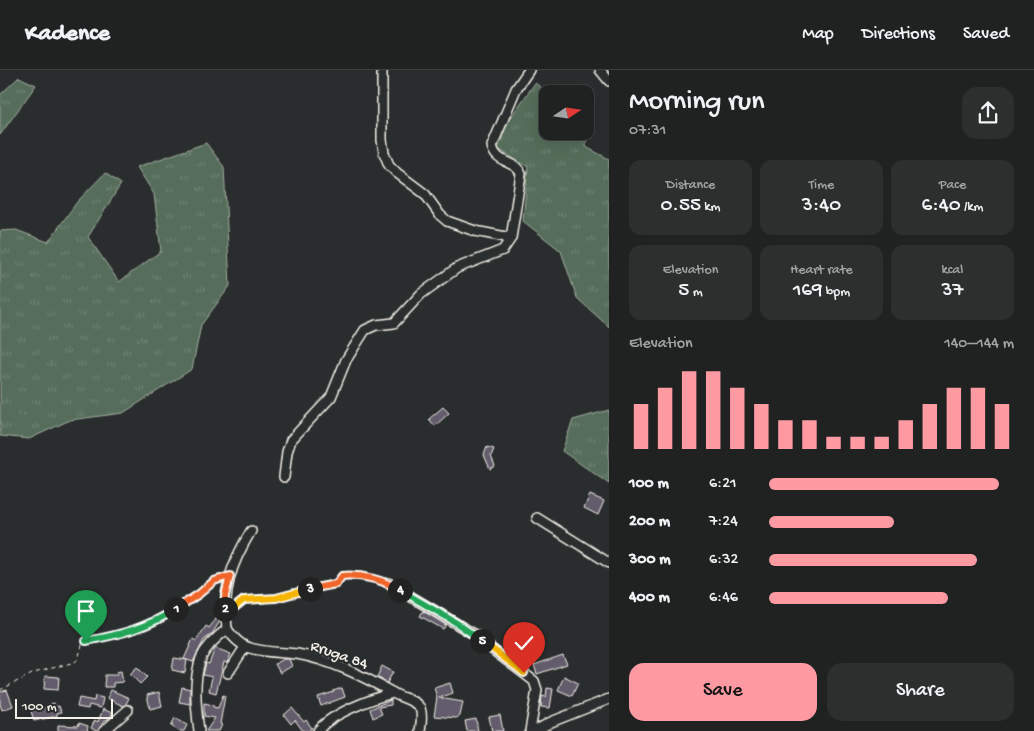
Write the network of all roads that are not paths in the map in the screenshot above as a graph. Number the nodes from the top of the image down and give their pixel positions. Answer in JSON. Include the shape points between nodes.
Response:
{"nodes":[{"id":1,"x":382,"y":70,"type":"edge"},
{"id":2,"x":530,"y":70,"type":"edge"},
{"id":3,"x":600,"y":70,"type":"edge"},
{"id":4,"x":609,"y":81,"type":"edge"},
{"id":5,"x":511,"y":238,"type":"junction"},
{"id":6,"x":284,"y":477,"type":"dead end"},
{"id":7,"x":537,"y":518,"type":"dead end"},
{"id":8,"x":251,"y":531,"type":"dead end"},
{"id":9,"x":609,"y":564,"type":"edge"},
{"id":10,"x":388,"y":583,"type":"road end"},
{"id":11,"x":227,"y":629,"type":"junction"},
{"id":12,"x":245,"y":647,"type":"junction"},
{"id":13,"x":228,"y":673,"type":"dead end"},
{"id":14,"x":393,"y":693,"type":"junction"},
{"id":15,"x":609,"y":699,"type":"edge"},
{"id":16,"x":128,"y":710,"type":"dead end"},
{"id":17,"x":104,"y":731,"type":"edge"},
{"id":18,"x":199,"y":731,"type":"edge"},
{"id":19,"x":318,"y":731,"type":"edge"},
{"id":20,"x":420,"y":731,"type":"edge"},
{"id":21,"x":530,"y":731,"type":"edge"},
{"id":22,"x":535,"y":731,"type":"edge"}],
"edges":[{"from":1,"to":5,"type":"street","via":[[382,140],[389,165],[425,194],[447,221]]},
{"from":2,"to":5,"type":"street","via":[[516,88],[492,146],[498,158],[519,169],[521,174]]},
{"from":3,"to":4,"type":"street"},
{"from":5,"to":6,"type":"street","via":[[503,250],[457,268],[421,294],[394,323],[365,330],[346,360],[331,397],[291,440]]},
{"from":7,"to":9,"type":"street"},
{"from":8,"to":11,"type":"street","via":[[230,576],[225,596]]},
{"from":10,"to":21,"type":"street","via":[[476,636],[534,681],[537,690]]},
{"from":11,"to":12,"type":"street"},
{"from":11,"to":18,"type":"street","via":[[202,656],[196,685]]},
{"from":12,"to":13,"type":"street"},
{"from":12,"to":14,"type":"street","name":"Rruga 84","via":[[318,660],[351,671]]},
{"from":14,"to":19,"type":"street","via":[[346,712]]},
{"from":14,"to":20,"type":"street","name":"Rruga 84","via":[[415,703],[420,709]]},
{"from":15,"to":22,"type":"street"},
{"from":16,"to":17,"type":"street"}]}
